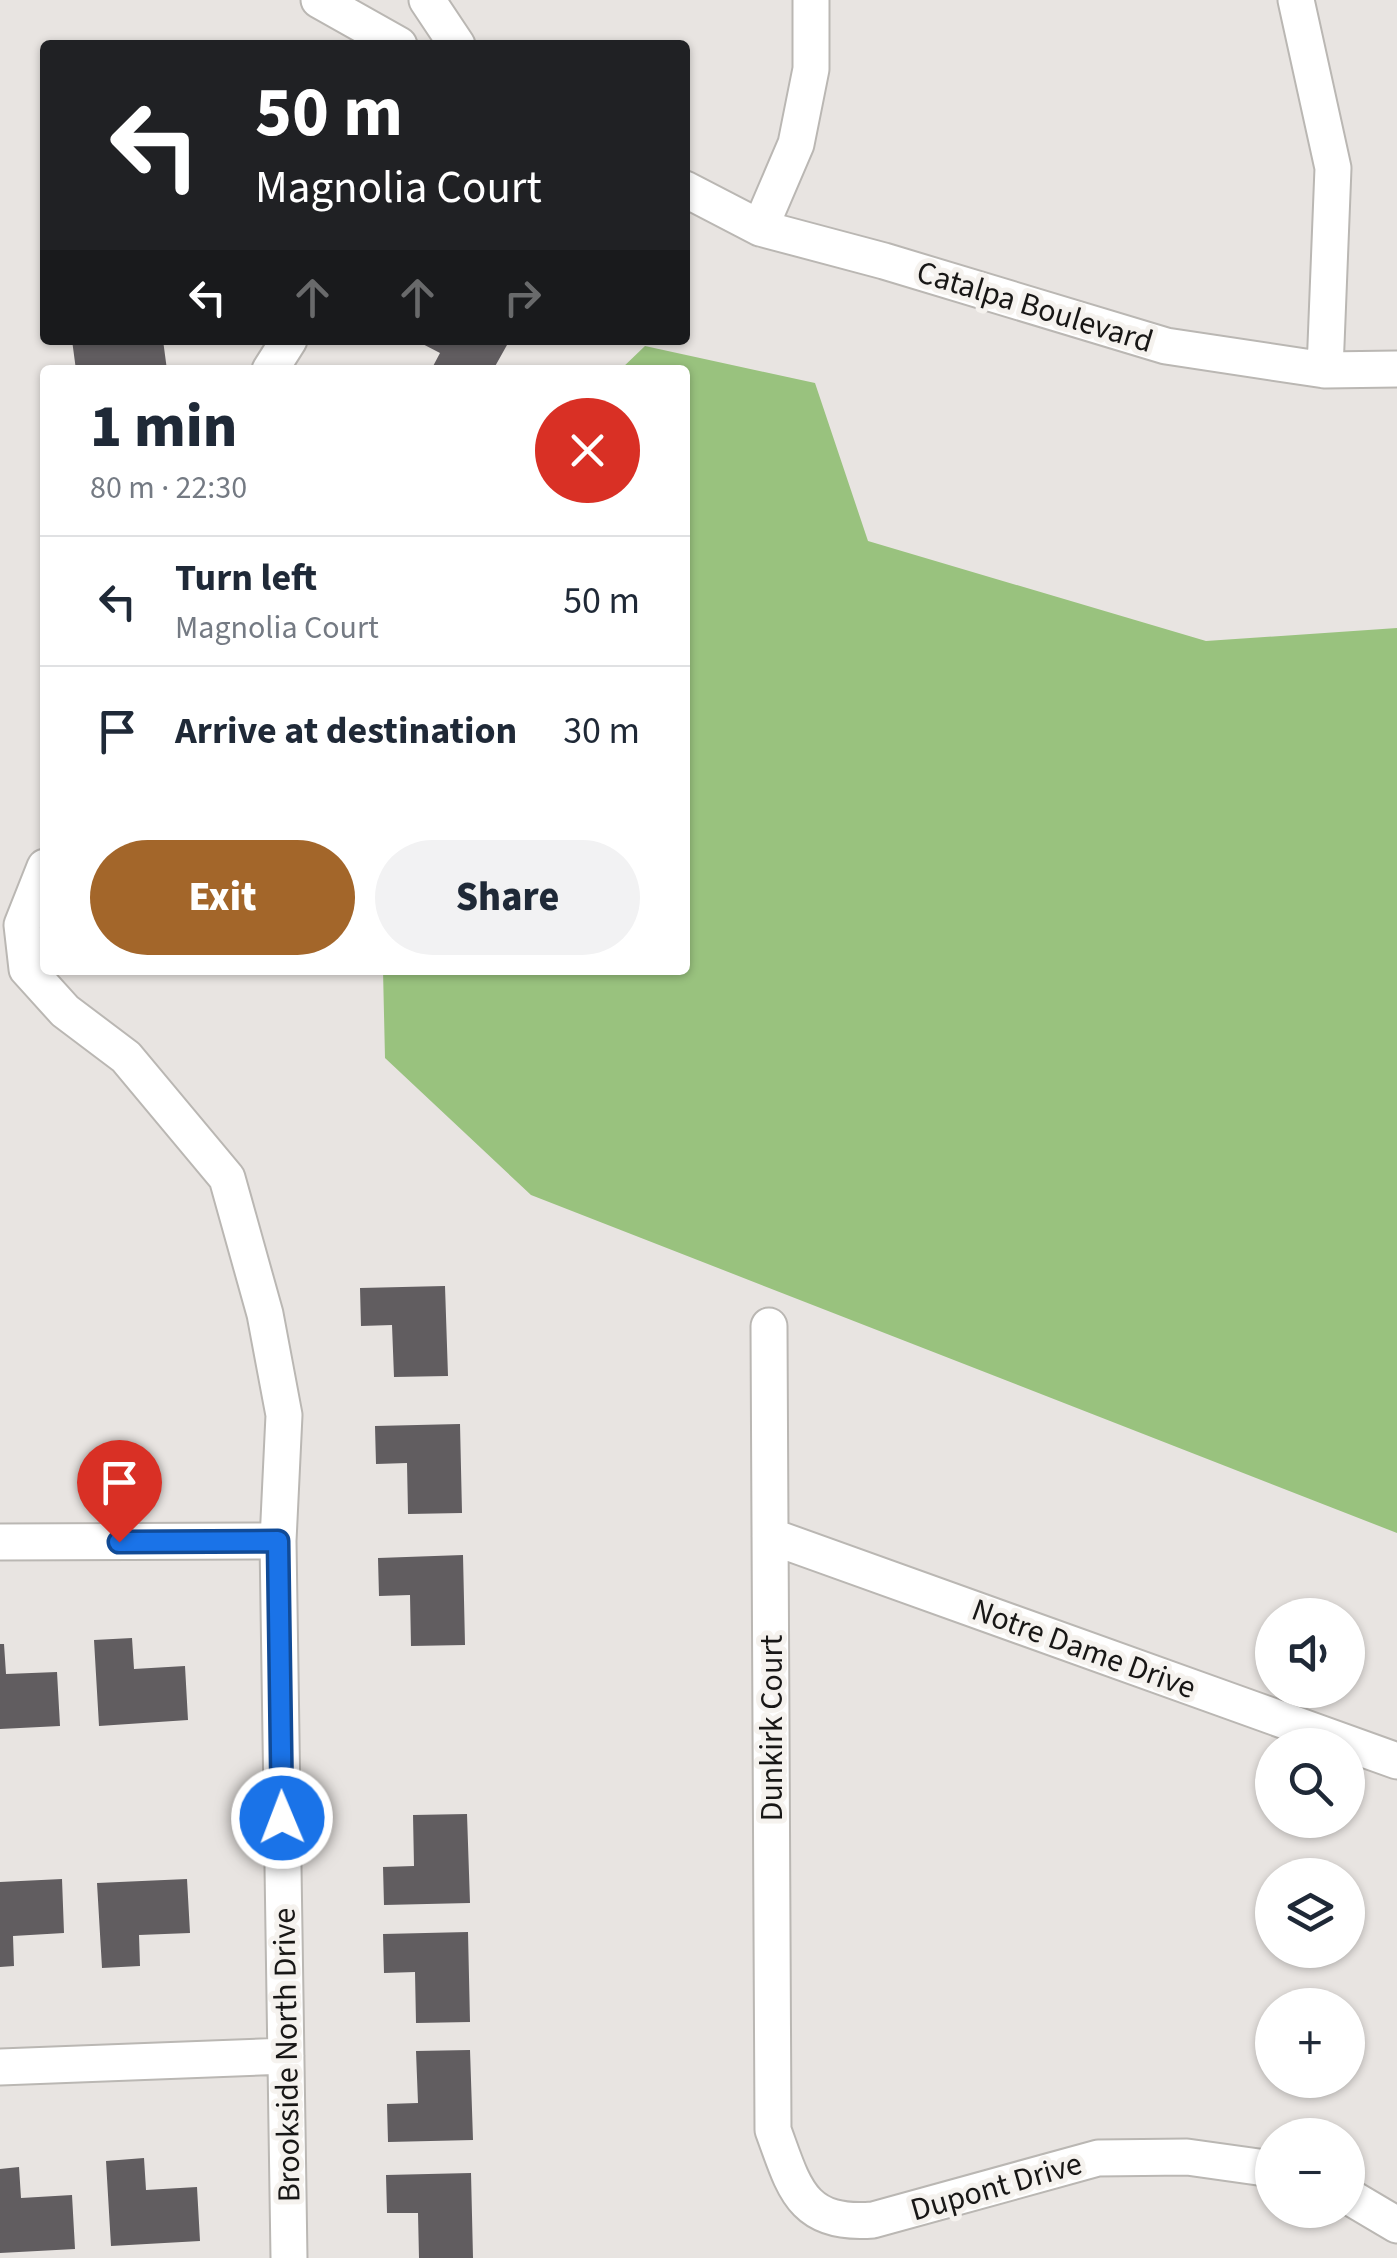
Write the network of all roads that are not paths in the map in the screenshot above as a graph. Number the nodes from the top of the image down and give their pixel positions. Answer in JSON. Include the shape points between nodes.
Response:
{"nodes":[{"id":1,"x":319,"y":0,"type":"edge"},
{"id":2,"x":427,"y":0,"type":"edge"},
{"id":3,"x":811,"y":0,"type":"edge"},
{"id":4,"x":1296,"y":0,"type":"edge"},
{"id":5,"x":390,"y":40,"type":"edge"},
{"id":6,"x":454,"y":40,"type":"edge"},
{"id":7,"x":690,"y":192,"type":"edge"},
{"id":8,"x":760,"y":228,"type":"junction"},
{"id":9,"x":1397,"y":368,"type":"edge"},
{"id":10,"x":1325,"y":370,"type":"junction"},
{"id":11,"x":40,"y":879,"type":"edge"},
{"id":12,"x":769,"y":1326,"type":"dead end"},
{"id":13,"x":770,"y":1536,"type":"junction"},
{"id":14,"x":278,"y":1541,"type":"junction"},
{"id":15,"x":0,"y":1542,"type":"edge"},
{"id":16,"x":1397,"y":1761,"type":"edge"},
{"id":17,"x":286,"y":2056,"type":"junction"},
{"id":18,"x":0,"y":2068,"type":"edge"},
{"id":19,"x":773,"y":2130,"type":"joint"},
{"id":20,"x":1255,"y":2167,"type":"edge"},
{"id":21,"x":1365,"y":2206,"type":"edge"},
{"id":22,"x":1397,"y":2225,"type":"edge"},
{"id":23,"x":289,"y":2258,"type":"edge"}],
"edges":[{"from":1,"to":5,"type":"street"},
{"from":2,"to":6,"type":"street"},
{"from":3,"to":8,"type":"street","via":[[811,68],[796,144]]},
{"from":4,"to":10,"type":"street","via":[[1333,168]]},
{"from":7,"to":8,"type":"street","name":"Catalpa Boulevard"},
{"from":8,"to":10,"type":"street","name":"Catalpa Boulevard","via":[[1166,346]]},
{"from":9,"to":10,"type":"street","name":"Catalpa Boulevard"},
{"from":11,"to":14,"type":"street","name":"Brookside North Drive","via":[[22,925],[26,969],[64,1011],[126,1056],[233,1189],[284,1415]]},
{"from":12,"to":13,"type":"street","name":"Dunkirk Court"},
{"from":13,"to":16,"type":"street","name":"Notre Dame Drive"},
{"from":13,"to":19,"type":"street","name":"Dunkirk Court"},
{"from":14,"to":15,"type":"street"},
{"from":14,"to":17,"type":"street","name":"Brookside North Drive"},
{"from":17,"to":18,"type":"street"},
{"from":17,"to":23,"type":"street","name":"Brookside North Drive"},
{"from":19,"to":20,"type":"street","name":"Dupont Drive","via":[[794,2187],[814,2210],[844,2223],[1098,2158],[1187,2157]]},
{"from":21,"to":22,"type":"street"}]}
